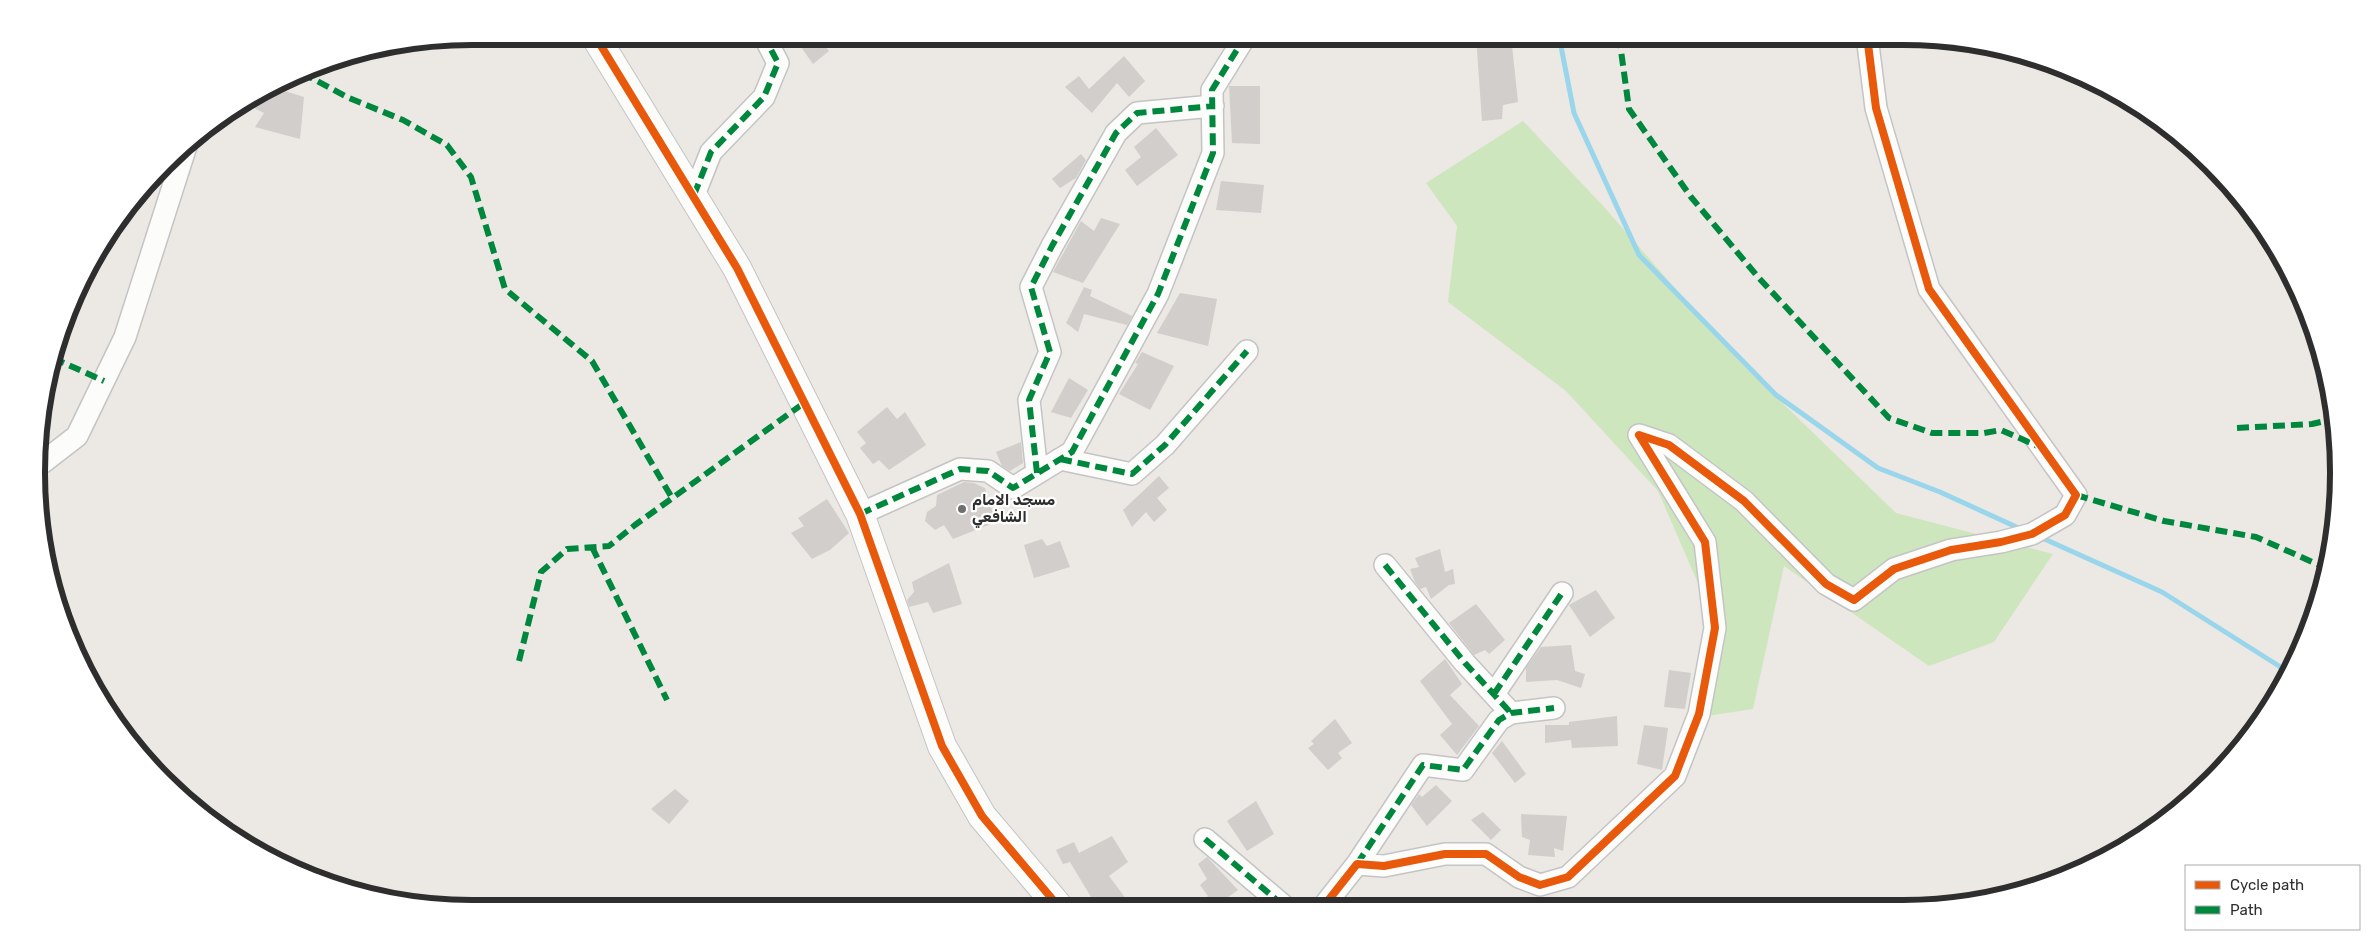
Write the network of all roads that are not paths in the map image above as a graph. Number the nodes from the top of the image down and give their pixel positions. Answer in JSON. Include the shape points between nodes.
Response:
{"nodes":[{"id":1,"x":601,"y":45,"type":"edge"},
{"id":2,"x":769,"y":45,"type":"edge"},
{"id":3,"x":1240,"y":45,"type":"edge"},
{"id":4,"x":1868,"y":45,"type":"edge"},
{"id":5,"x":1213,"y":106,"type":"junction"},
{"id":6,"x":182,"y":159,"type":"edge"},
{"id":7,"x":694,"y":195,"type":"junction"},
{"id":8,"x":1247,"y":351,"type":"dead end"},
{"id":9,"x":1060,"y":459,"type":"junction"},
{"id":10,"x":45,"y":460,"type":"edge"},
{"id":11,"x":1037,"y":473,"type":"junction"},
{"id":12,"x":860,"y":514,"type":"junction"},
{"id":13,"x":1385,"y":565,"type":"dead end"},
{"id":14,"x":1562,"y":593,"type":"dead end"},
{"id":15,"x":1494,"y":694,"type":"junction"},
{"id":16,"x":1554,"y":708,"type":"dead end"},
{"id":17,"x":1511,"y":713,"type":"junction"},
{"id":18,"x":1205,"y":839,"type":"dead end"},
{"id":19,"x":1357,"y":864,"type":"junction"},
{"id":20,"x":1053,"y":900,"type":"edge"},
{"id":21,"x":1277,"y":900,"type":"edge"},
{"id":22,"x":1329,"y":900,"type":"edge"}],
"edges":[{"from":1,"to":7,"type":"street"},
{"from":2,"to":7,"type":"street","via":[[778,63],[764,97],[711,152]]},
{"from":3,"to":5,"type":"street","via":[[1212,90]]},
{"from":4,"to":19,"type":"street","via":[[1876,108],[1928,289],[2076,495],[2065,515],[2032,534],[1951,550],[1894,568],[1854,600],[1826,584],[1744,502],[1669,445],[1639,435],[1705,542],[1715,628],[1699,714],[1675,776],[1568,877],[1540,886],[1519,877],[1486,854],[1445,854],[1384,866]]},
{"from":5,"to":9,"type":"street","via":[[1213,153],[1158,294],[1072,452]]},
{"from":5,"to":11,"type":"street","via":[[1137,113],[1116,133],[1031,287],[1050,352],[1029,400]]},
{"from":6,"to":10,"type":"street","via":[[125,337],[77,436]]},
{"from":7,"to":12,"type":"street","via":[[737,268]]},
{"from":8,"to":9,"type":"street","via":[[1165,446],[1132,474]]},
{"from":9,"to":11,"type":"street"},
{"from":11,"to":12,"type":"street","via":[[1013,488],[988,471],[960,469]]},
{"from":12,"to":20,"type":"street","via":[[942,746],[982,816]]},
{"from":13,"to":15,"type":"street","via":[[1464,663]]},
{"from":14,"to":15,"type":"street"},
{"from":15,"to":17,"type":"street"},
{"from":16,"to":17,"type":"street"},
{"from":17,"to":19,"type":"street","via":[[1499,720],[1463,770],[1423,765]]},
{"from":18,"to":21,"type":"street"},
{"from":19,"to":22,"type":"street"}]}
